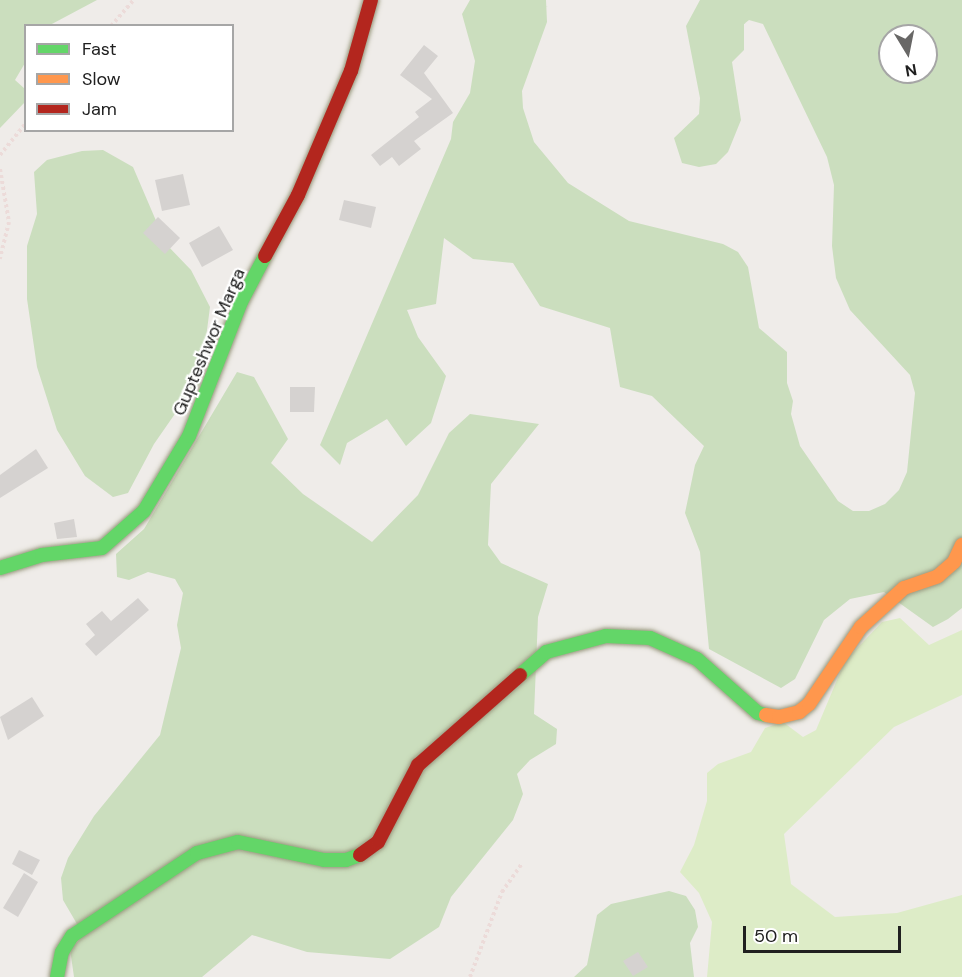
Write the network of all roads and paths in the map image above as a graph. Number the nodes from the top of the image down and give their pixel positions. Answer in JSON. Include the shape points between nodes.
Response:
{"nodes":[{"id":1,"x":134,"y":0,"type":"edge"},
{"id":2,"x":371,"y":0,"type":"edge"},
{"id":3,"x":113,"y":24,"type":"edge"},
{"id":4,"x":24,"y":125,"type":"edge"},
{"id":5,"x":0,"y":155,"type":"edge"},
{"id":6,"x":0,"y":169,"type":"edge"},
{"id":7,"x":0,"y":259,"type":"edge"},
{"id":8,"x":962,"y":545,"type":"edge"},
{"id":9,"x":0,"y":568,"type":"edge"},
{"id":10,"x":522,"y":863,"type":"dead end"},
{"id":11,"x":57,"y":977,"type":"edge"},
{"id":12,"x":470,"y":977,"type":"edge"}],
"edges":[{"from":1,"to":3,"type":"path"},
{"from":2,"to":9,"type":"street","name":"Gupteshwor Marga","via":[[351,71],[322,129],[298,195],[241,302],[189,436],[144,511],[102,548],[42,555]]},
{"from":4,"to":5,"type":"path"},
{"from":6,"to":7,"type":"path","via":[[9,222]]},
{"from":8,"to":11,"type":"street","via":[[954,562],[938,576],[904,588],[861,627],[809,704],[799,712],[779,717],[758,713],[697,659],[650,638],[606,636],[546,652],[418,765],[378,842],[364,853],[346,860],[324,860],[238,842],[206,849],[94,918],[72,936],[62,952]]},
{"from":10,"to":12,"type":"path","via":[[502,892]]}]}
